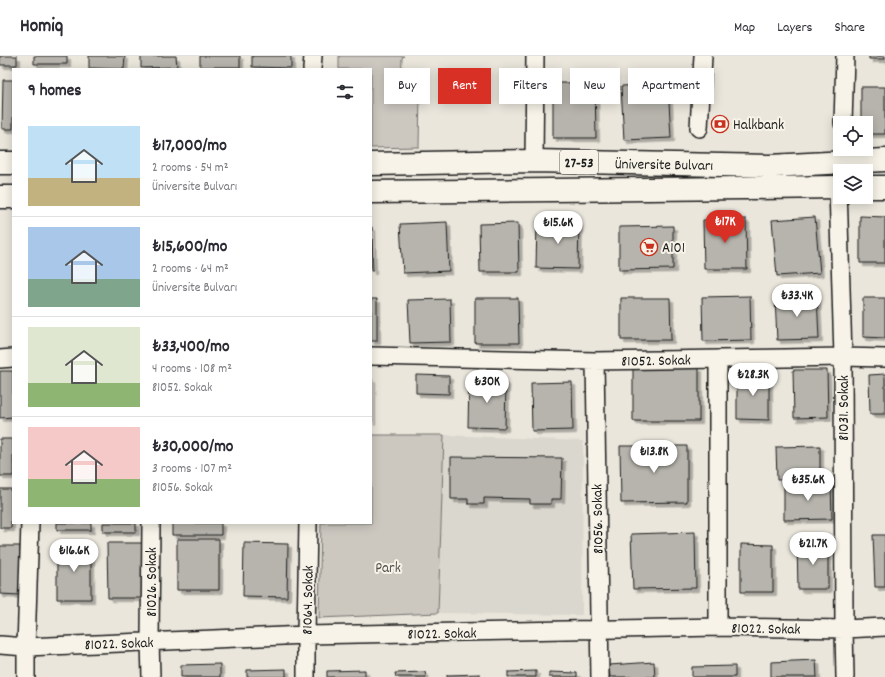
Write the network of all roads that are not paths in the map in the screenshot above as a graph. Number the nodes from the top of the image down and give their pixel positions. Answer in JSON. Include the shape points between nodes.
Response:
{"nodes":[{"id":1,"x":313,"y":56,"type":"edge"},
{"id":2,"x":535,"y":56,"type":"edge"},
{"id":3,"x":703,"y":56,"type":"edge"},
{"id":4,"x":845,"y":56,"type":"edge"},
{"id":5,"x":312,"y":68,"type":"edge"},
{"id":6,"x":843,"y":116,"type":"edge"},
{"id":7,"x":699,"y":128,"type":"dead end"},
{"id":8,"x":835,"y":156,"type":"edge"},
{"id":9,"x":851,"y":156,"type":"edge"},
{"id":10,"x":885,"y":160,"type":"edge"},
{"id":11,"x":534,"y":161,"type":"junction"},
{"id":12,"x":12,"y":163,"type":"edge"},
{"id":13,"x":0,"y":164,"type":"edge"},
{"id":14,"x":372,"y":164,"type":"edge"},
{"id":15,"x":833,"y":187,"type":"edge"},
{"id":16,"x":873,"y":187,"type":"edge"},
{"id":17,"x":885,"y":188,"type":"edge"},
{"id":18,"x":372,"y":192,"type":"edge"},
{"id":19,"x":0,"y":197,"type":"edge"},
{"id":20,"x":12,"y":197,"type":"edge"},
{"id":21,"x":839,"y":204,"type":"edge"},
{"id":22,"x":372,"y":356,"type":"edge"},
{"id":23,"x":843,"y":357,"type":"junction"},
{"id":24,"x":12,"y":358,"type":"edge"},
{"id":25,"x":885,"y":358,"type":"edge"},
{"id":26,"x":0,"y":359,"type":"edge"},
{"id":27,"x":718,"y":359,"type":"junction"},
{"id":28,"x":595,"y":361,"type":"junction"},
{"id":29,"x":30,"y":524,"type":"edge"},
{"id":30,"x":151,"y":524,"type":"edge"},
{"id":31,"x":308,"y":524,"type":"edge"},
{"id":32,"x":718,"y":627,"type":"junction"},
{"id":33,"x":885,"y":628,"type":"edge"},
{"id":34,"x":844,"y":629,"type":"junction"},
{"id":35,"x":599,"y":630,"type":"junction"},
{"id":36,"x":306,"y":635,"type":"junction"},
{"id":37,"x":150,"y":642,"type":"junction"},
{"id":38,"x":0,"y":645,"type":"edge"},
{"id":39,"x":26,"y":647,"type":"junction"},
{"id":40,"x":26,"y":677,"type":"edge"},
{"id":41,"x":151,"y":677,"type":"edge"},
{"id":42,"x":306,"y":677,"type":"edge"},
{"id":43,"x":600,"y":677,"type":"edge"},
{"id":44,"x":845,"y":677,"type":"edge"}],
"edges":[{"from":1,"to":5,"type":"street"},
{"from":2,"to":11,"type":"street"},
{"from":3,"to":7,"type":"street"},
{"from":4,"to":6,"type":"street"},
{"from":8,"to":11,"type":"main road","name":"Üniversite Bulvarı","number":"27-53","via":[[770,166]]},
{"from":9,"to":10,"type":"main road","name":"Üniversite Bulvarı","number":"27-53"},
{"from":11,"to":14,"type":"main road","name":"Üniversite Bulvarı","number":"27-53"},
{"from":12,"to":13,"type":"main road"},
{"from":15,"to":18,"type":"main road","name":"Üniversite Bulvarı"},
{"from":16,"to":17,"type":"main road"},
{"from":19,"to":20,"type":"main road"},
{"from":21,"to":23,"type":"street","name":"81031. Sokak"},
{"from":22,"to":28,"type":"street","name":"81052. Sokak"},
{"from":23,"to":25,"type":"street","name":"81052. Sokak"},
{"from":23,"to":27,"type":"street","name":"81052. Sokak"},
{"from":23,"to":34,"type":"street","name":"81031. Sokak"},
{"from":24,"to":26,"type":"street"},
{"from":27,"to":28,"type":"street","name":"81052. Sokak"},
{"from":27,"to":32,"type":"street"},
{"from":28,"to":35,"type":"street","name":"81056. Sokak"},
{"from":29,"to":39,"type":"street"},
{"from":30,"to":37,"type":"street","name":"81026. Sokak"},
{"from":31,"to":36,"type":"street","name":"81064. Sokak"},
{"from":32,"to":34,"type":"street","name":"81022. Sokak"},
{"from":32,"to":35,"type":"street","name":"81022. Sokak"},
{"from":33,"to":34,"type":"street","name":"81022. Sokak"},
{"from":34,"to":44,"type":"street","name":"81031. Sokak"},
{"from":35,"to":36,"type":"street","name":"81022. Sokak"},
{"from":35,"to":43,"type":"street","name":"81056. Sokak"},
{"from":36,"to":37,"type":"street","name":"81022. Sokak"},
{"from":36,"to":42,"type":"street","name":"81064. Sokak"},
{"from":37,"to":39,"type":"street","name":"81022. Sokak"},
{"from":37,"to":41,"type":"street","name":"81026. Sokak"},
{"from":38,"to":39,"type":"street","name":"81022. Sokak"},
{"from":39,"to":40,"type":"street"}]}
